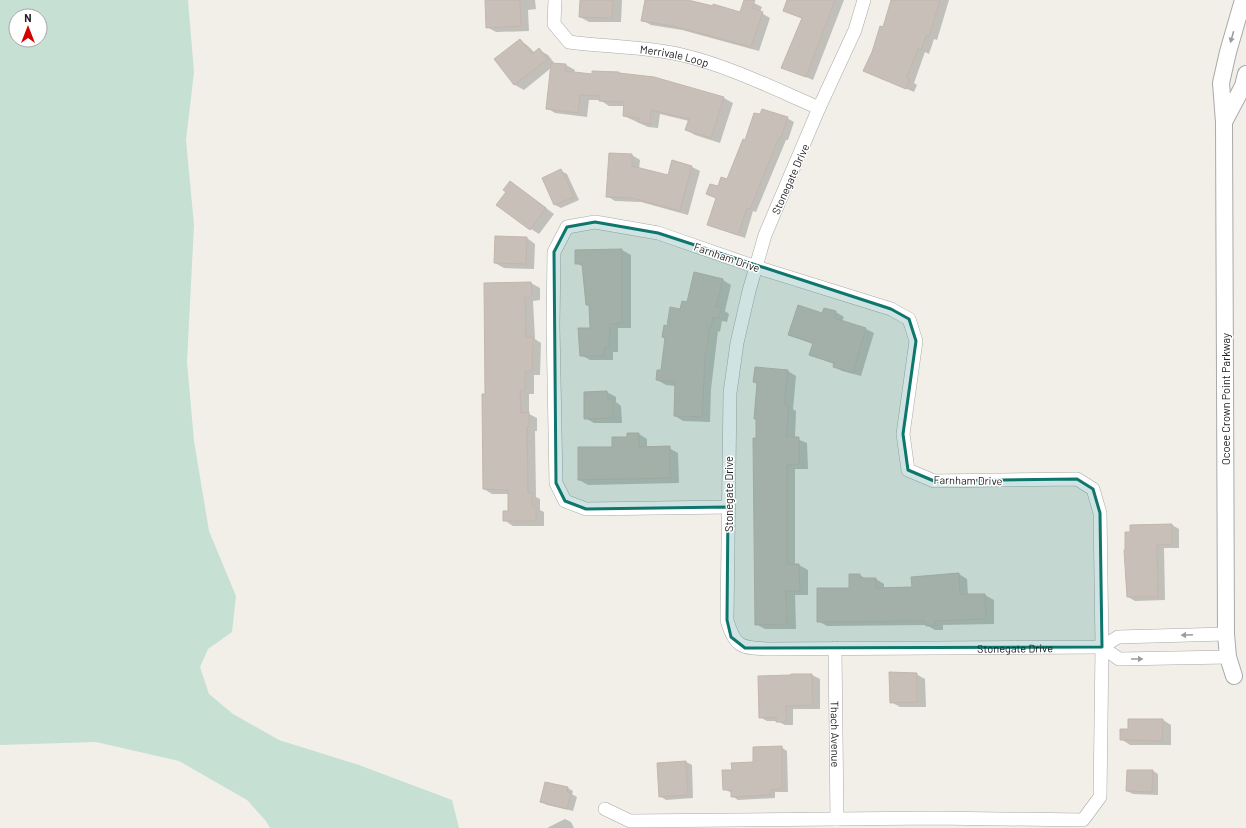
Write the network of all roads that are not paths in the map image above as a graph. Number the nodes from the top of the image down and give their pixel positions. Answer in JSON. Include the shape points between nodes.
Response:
{"nodes":[{"id":1,"x":555,"y":0,"type":"edge"},
{"id":2,"x":864,"y":0,"type":"edge"},
{"id":3,"x":1243,"y":0,"type":"edge"},
{"id":4,"x":1246,"y":74,"type":"edge"},
{"id":5,"x":819,"y":108,"type":"junction"},
{"id":6,"x":1224,"y":122,"type":"junction"},
{"id":7,"x":756,"y":267,"type":"junction"},
{"id":8,"x":728,"y":507,"type":"junction"},
{"id":9,"x":1226,"y":634,"type":"junction"},
{"id":10,"x":1102,"y":647,"type":"junction"},
{"id":11,"x":835,"y":648,"type":"junction"},
{"id":12,"x":1228,"y":657,"type":"junction"},
{"id":13,"x":1234,"y":676,"type":"dead end"},
{"id":14,"x":605,"y":808,"type":"dead end"},
{"id":15,"x":837,"y":819,"type":"junction"}],
"edges":[{"from":1,"to":5,"type":"street","name":"Merrivale Loop","via":[[554,24],[569,42],[682,55],[736,73]]},
{"from":2,"to":5,"type":"street","name":"Stonegate Drive","via":[[855,30]]},
{"from":3,"to":6,"type":"street","name":"Ocoee Crown Point Parkway","one_way":true,"via":[[1221,83]]},
{"from":4,"to":6,"type":"street","name":"Ocoee Crown Point Parkway","via":[[1243,86]]},
{"from":5,"to":7,"type":"street","name":"Stonegate Drive","via":[[765,235]]},
{"from":6,"to":9,"type":"street","name":"Ocoee Crown Point Parkway"},
{"from":7,"to":8,"type":"street","name":"Stonegate Drive","via":[[737,343],[730,393]]},
{"from":7,"to":8,"type":"street","name":"Farnham Drive","via":[[658,233],[595,222],[567,227],[554,252],[556,483],[565,501],[586,508]]},
{"from":7,"to":10,"type":"street","name":"Farnham Drive","via":[[891,309],[909,319],[916,341],[903,434],[908,470],[934,482],[1077,479],[1093,489],[1100,513]]},
{"from":8,"to":11,"type":"street","name":"Stonegate Drive","via":[[726,620],[731,637],[745,648]]},
{"from":9,"to":10,"type":"street","one_way":true,"via":[[1118,637]]},
{"from":9,"to":12,"type":"street","name":"Ocoee Crown Point Parkway"},
{"from":10,"to":11,"type":"street","name":"Stonegate Drive"},
{"from":10,"to":12,"type":"street","one_way":true,"via":[[1119,659]]},
{"from":10,"to":15,"type":"street","name":"Farnham Drive","via":[[1100,797],[1083,820]]},
{"from":11,"to":15,"type":"street","name":"Thach Avenue"},
{"from":12,"to":13,"type":"street","name":"Ocoee Crown Point Parkway"},
{"from":14,"to":15,"type":"street","name":"Farnham Drive","via":[[630,821]]}]}
